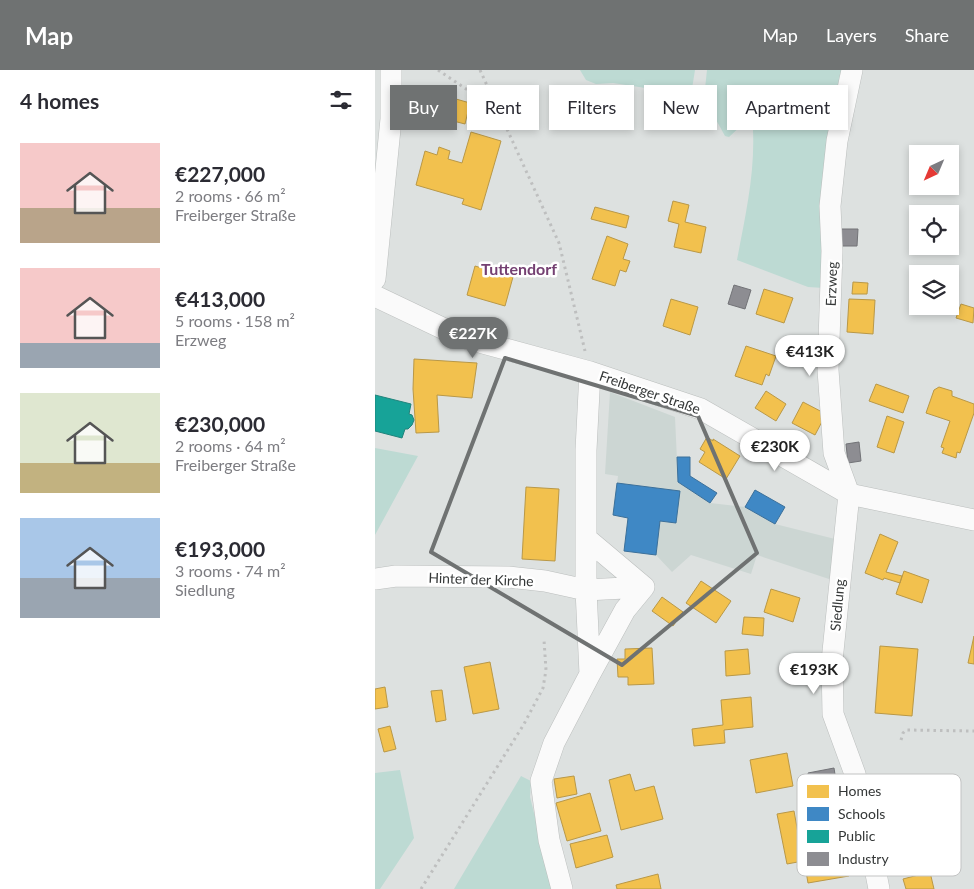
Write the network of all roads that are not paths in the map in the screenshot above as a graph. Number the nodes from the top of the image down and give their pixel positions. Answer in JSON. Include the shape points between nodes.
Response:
{"nodes":[{"id":1,"x":391,"y":70,"type":"edge"},
{"id":2,"x":852,"y":70,"type":"edge"},
{"id":3,"x":375,"y":277,"type":"edge"},
{"id":4,"x":375,"y":296,"type":"edge"},
{"id":5,"x":590,"y":372,"type":"junction"},
{"id":6,"x":849,"y":494,"type":"junction"},
{"id":7,"x":974,"y":520,"type":"edge"},
{"id":8,"x":587,"y":539,"type":"junction"},
{"id":9,"x":375,"y":578,"type":"edge"},
{"id":10,"x":644,"y":587,"type":"junction"},
{"id":11,"x":586,"y":590,"type":"junction"},
{"id":12,"x":590,"y":674,"type":"junction"},
{"id":13,"x":855,"y":774,"type":"edge"},
{"id":14,"x":876,"y":876,"type":"edge"},
{"id":15,"x":562,"y":889,"type":"edge"},
{"id":16,"x":879,"y":889,"type":"edge"}],
"edges":[{"from":1,"to":3,"type":"street","via":[[391,119]]},
{"from":2,"to":6,"type":"street","name":"Erzweg","via":[[837,141],[831,206],[828,370],[834,453]]},
{"from":4,"to":5,"type":"street","name":"Freiberger Straße","via":[[461,337]]},
{"from":5,"to":6,"type":"street","name":"Freiberger Straße","via":[[701,408]]},
{"from":5,"to":8,"type":"street","via":[[586,450]]},
{"from":6,"to":7,"type":"street","name":"Freiberger Straße"},
{"from":6,"to":13,"type":"street","name":"Siedlung","via":[[832,661],[833,714]]},
{"from":8,"to":10,"type":"street"},
{"from":8,"to":11,"type":"street"},
{"from":9,"to":11,"type":"street","name":"Hinter der Kirche","via":[[508,577]]},
{"from":10,"to":11,"type":"street"},
{"from":10,"to":12,"type":"street","via":[[625,610]]},
{"from":11,"to":12,"type":"street"},
{"from":12,"to":15,"type":"street","via":[[554,742],[541,781],[549,840]]},
{"from":14,"to":16,"type":"street","name":"Siedlung"}]}
